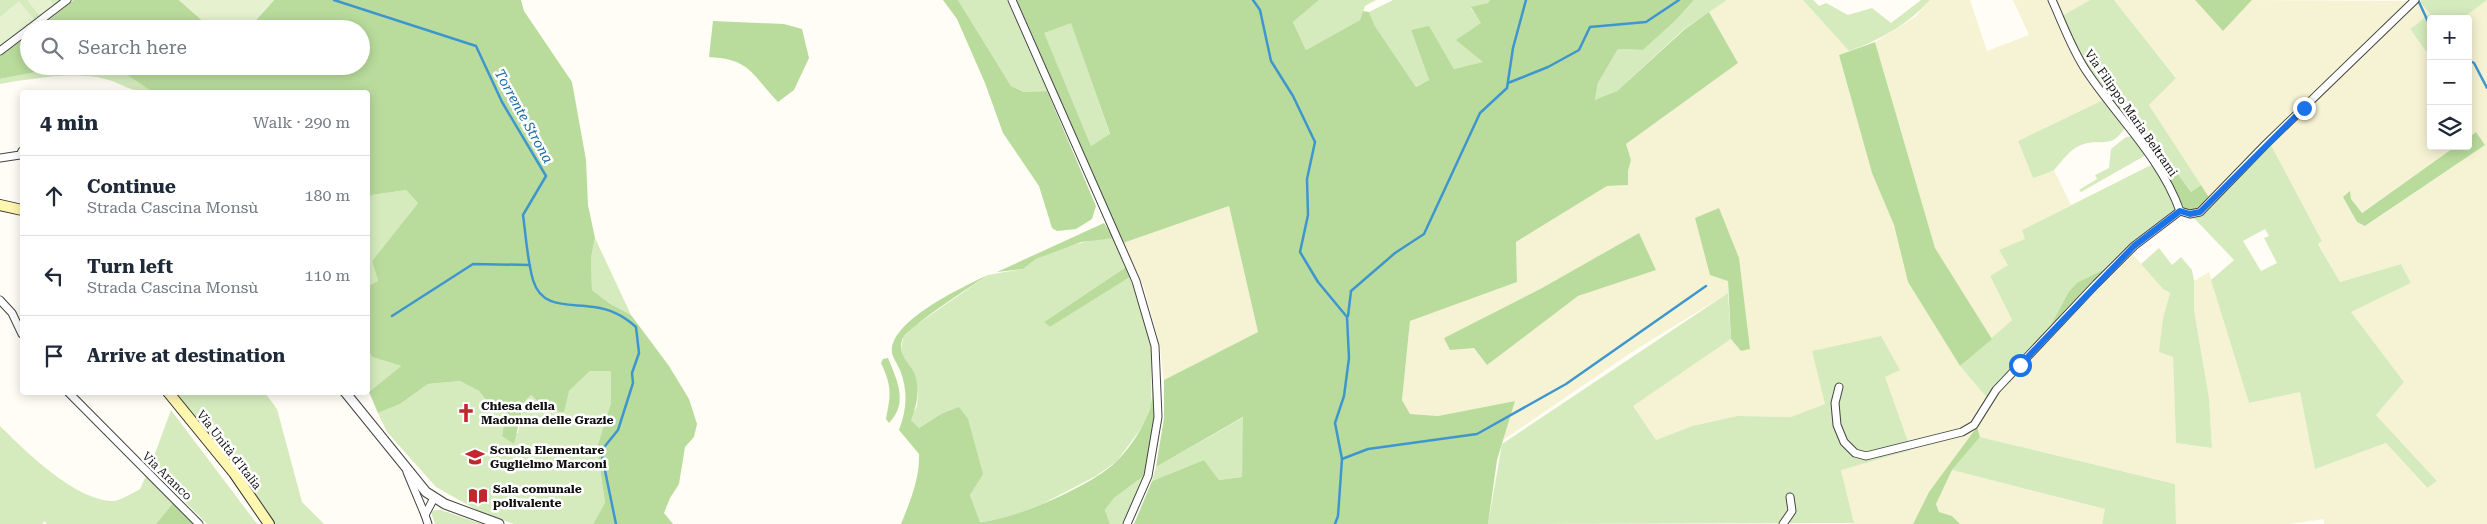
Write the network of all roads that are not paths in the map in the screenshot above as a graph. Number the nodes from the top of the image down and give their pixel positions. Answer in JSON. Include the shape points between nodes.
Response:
{"nodes":[{"id":1,"x":67,"y":0,"type":"edge"},
{"id":2,"x":1012,"y":0,"type":"edge"},
{"id":3,"x":2052,"y":0,"type":"edge"},
{"id":4,"x":2415,"y":0,"type":"edge"},
{"id":5,"x":41,"y":20,"type":"edge"},
{"id":6,"x":20,"y":36,"type":"edge"},
{"id":7,"x":0,"y":51,"type":"edge"},
{"id":8,"x":20,"y":155,"type":"edge"},
{"id":9,"x":0,"y":158,"type":"edge"},
{"id":10,"x":5,"y":206,"type":"edge"},
{"id":11,"x":20,"y":210,"type":"edge"},
{"id":12,"x":2180,"y":211,"type":"junction"},
{"id":13,"x":0,"y":300,"type":"edge"},
{"id":14,"x":20,"y":330,"type":"edge"},
{"id":15,"x":1840,"y":387,"type":"dead end"},
{"id":16,"x":71,"y":395,"type":"edge"},
{"id":17,"x":170,"y":395,"type":"edge"},
{"id":18,"x":347,"y":395,"type":"edge"},
{"id":19,"x":402,"y":460,"type":"junction"},
{"id":20,"x":1790,"y":496,"type":"dead end"},
{"id":21,"x":434,"y":498,"type":"junction"},
{"id":22,"x":425,"y":515,"type":"junction"},
{"id":23,"x":199,"y":524,"type":"edge"},
{"id":24,"x":269,"y":524,"type":"edge"},
{"id":25,"x":428,"y":524,"type":"edge"},
{"id":26,"x":498,"y":524,"type":"edge"},
{"id":27,"x":1127,"y":524,"type":"edge"},
{"id":28,"x":1783,"y":524,"type":"edge"}],
"edges":[{"from":1,"to":5,"type":"street"},
{"from":2,"to":27,"type":"street","via":[[1136,281],[1155,346],[1158,417],[1148,476]]},
{"from":3,"to":12,"type":"street","name":"Via Filippo Maria Beltrami","via":[[2087,72],[2156,165]]},
{"from":4,"to":12,"type":"street","via":[[2200,212]]},
{"from":6,"to":7,"type":"street"},
{"from":8,"to":9,"type":"street"},
{"from":10,"to":11,"type":"main road"},
{"from":12,"to":15,"type":"street","via":[[2134,246],[1996,390],[1974,426],[1911,446],[1866,456],[1855,453],[1844,442],[1837,425],[1835,403]]},
{"from":13,"to":14,"type":"street","via":[[12,313]]},
{"from":16,"to":23,"type":"street","name":"Via Aranco"},
{"from":17,"to":24,"type":"main road","name":"Via Unità d'Italia","via":[[234,473]]},
{"from":18,"to":19,"type":"street"},
{"from":19,"to":21,"type":"street"},
{"from":19,"to":22,"type":"street"},
{"from":20,"to":28,"type":"street","via":[[1792,510]]},
{"from":21,"to":22,"type":"street"},
{"from":21,"to":26,"type":"street"},
{"from":22,"to":25,"type":"street"}]}
